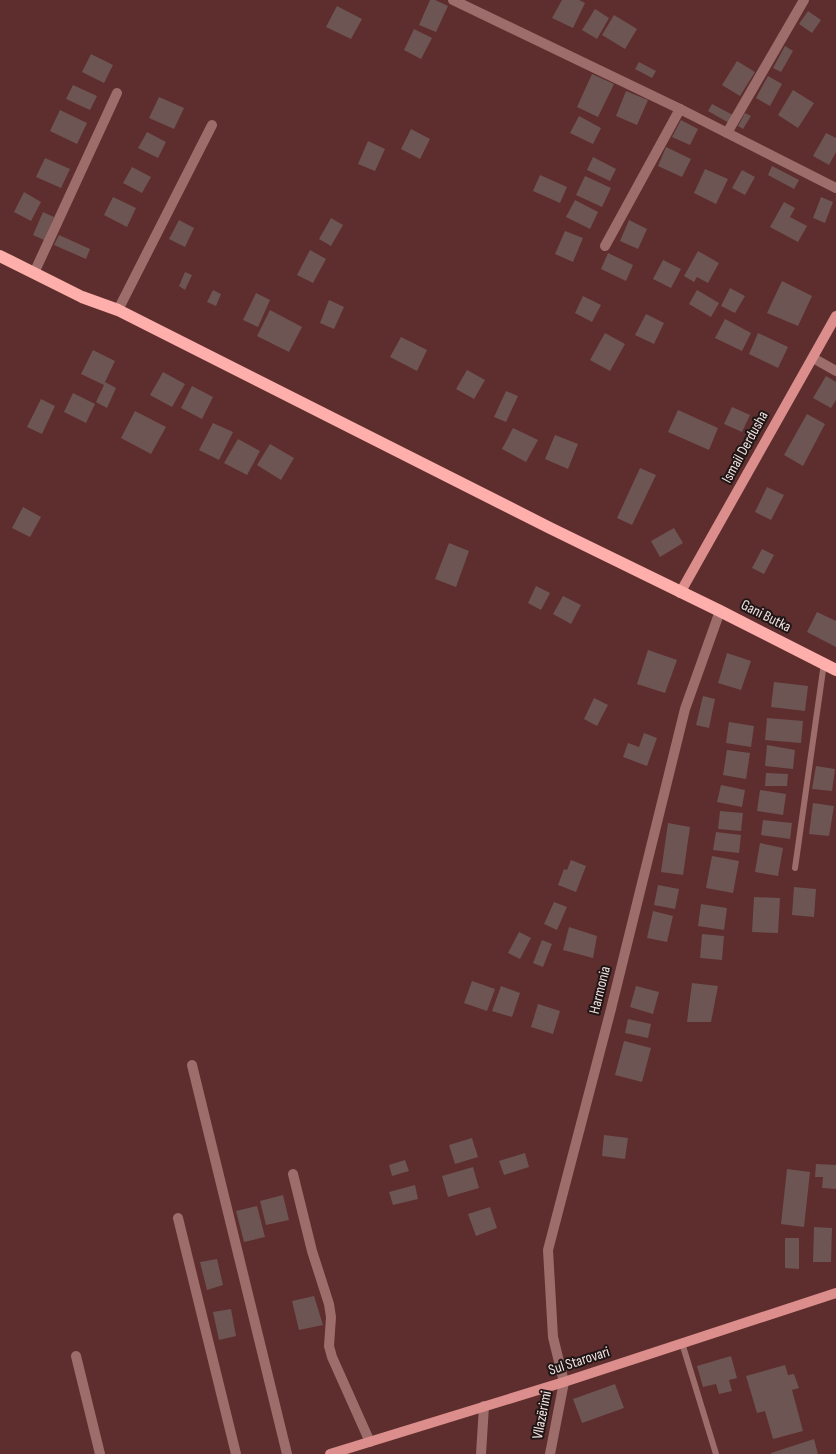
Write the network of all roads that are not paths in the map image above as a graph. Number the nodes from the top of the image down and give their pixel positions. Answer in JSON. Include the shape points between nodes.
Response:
{"nodes":[{"id":1,"x":453,"y":0,"type":"edge"},
{"id":2,"x":804,"y":0,"type":"edge"},
{"id":3,"x":473,"y":4,"type":"edge"},
{"id":4,"x":118,"y":94,"type":"dead end"},
{"id":5,"x":680,"y":109,"type":"junction"},
{"id":6,"x":212,"y":125,"type":"dead end"},
{"id":7,"x":727,"y":133,"type":"junction"},
{"id":8,"x":836,"y":188,"type":"edge"},
{"id":9,"x":605,"y":246,"type":"dead end"},
{"id":10,"x":0,"y":256,"type":"edge"},
{"id":11,"x":34,"y":273,"type":"junction"},
{"id":12,"x":118,"y":310,"type":"junction"},
{"id":13,"x":836,"y":316,"type":"edge"},
{"id":14,"x":813,"y":358,"type":"junction"},
{"id":15,"x":836,"y":372,"type":"edge"},
{"id":16,"x":680,"y":593,"type":"junction"},
{"id":17,"x":720,"y":611,"type":"junction"},
{"id":18,"x":824,"y":663,"type":"junction"},
{"id":19,"x":836,"y":670,"type":"edge"},
{"id":20,"x":795,"y":868,"type":"dead end"},
{"id":21,"x":192,"y":1064,"type":"dead end"},
{"id":22,"x":293,"y":1174,"type":"dead end"},
{"id":23,"x":178,"y":1218,"type":"dead end"},
{"id":24,"x":836,"y":1293,"type":"edge"},
{"id":25,"x":682,"y":1343,"type":"junction"},
{"id":26,"x":76,"y":1356,"type":"dead end"},
{"id":27,"x":564,"y":1382,"type":"junction"},
{"id":28,"x":484,"y":1406,"type":"junction"},
{"id":29,"x":370,"y":1442,"type":"junction"},
{"id":30,"x":100,"y":1454,"type":"edge"},
{"id":31,"x":236,"y":1454,"type":"edge"},
{"id":32,"x":287,"y":1454,"type":"edge"},
{"id":33,"x":330,"y":1454,"type":"edge"},
{"id":34,"x":482,"y":1454,"type":"edge"},
{"id":35,"x":550,"y":1454,"type":"edge"},
{"id":36,"x":716,"y":1454,"type":"edge"}],
"edges":[{"from":1,"to":3,"type":"street"},
{"from":2,"to":7,"type":"street"},
{"from":3,"to":5,"type":"street"},
{"from":4,"to":11,"type":"street"},
{"from":5,"to":7,"type":"street"},
{"from":5,"to":9,"type":"street"},
{"from":6,"to":12,"type":"street"},
{"from":7,"to":8,"type":"street"},
{"from":10,"to":11,"type":"main road","name":"Gani Butka"},
{"from":11,"to":12,"type":"main road","name":"Gani Butka","via":[[82,297]]},
{"from":12,"to":16,"type":"main road","name":"Gani Butka"},
{"from":13,"to":14,"type":"main road","name":"Ismail Derdusha"},
{"from":14,"to":15,"type":"street"},
{"from":14,"to":16,"type":"main road","name":"Ismail Derdusha"},
{"from":16,"to":17,"type":"main road","name":"Gani Butka"},
{"from":17,"to":18,"type":"main road","name":"Gani Butka"},
{"from":17,"to":27,"type":"street","name":"Harmonia","via":[[685,709],[548,1250],[553,1337]]},
{"from":18,"to":19,"type":"main road","name":"Gani Butka"},
{"from":18,"to":20,"type":"lane"},
{"from":21,"to":32,"type":"street"},
{"from":22,"to":29,"type":"street","via":[[329,1304],[332,1357]]},
{"from":23,"to":31,"type":"street"},
{"from":24,"to":25,"type":"main road","name":"Sul Starovari"},
{"from":25,"to":27,"type":"main road","name":"Sul Starovari"},
{"from":25,"to":36,"type":"lane"},
{"from":26,"to":30,"type":"street"},
{"from":27,"to":28,"type":"main road","name":"Sul Starovari"},
{"from":27,"to":35,"type":"street","name":"Vllazërimi"},
{"from":28,"to":29,"type":"main road","name":"Sul Starovari"},
{"from":28,"to":34,"type":"street"},
{"from":29,"to":33,"type":"main road","name":"Sul Starovari"}]}
